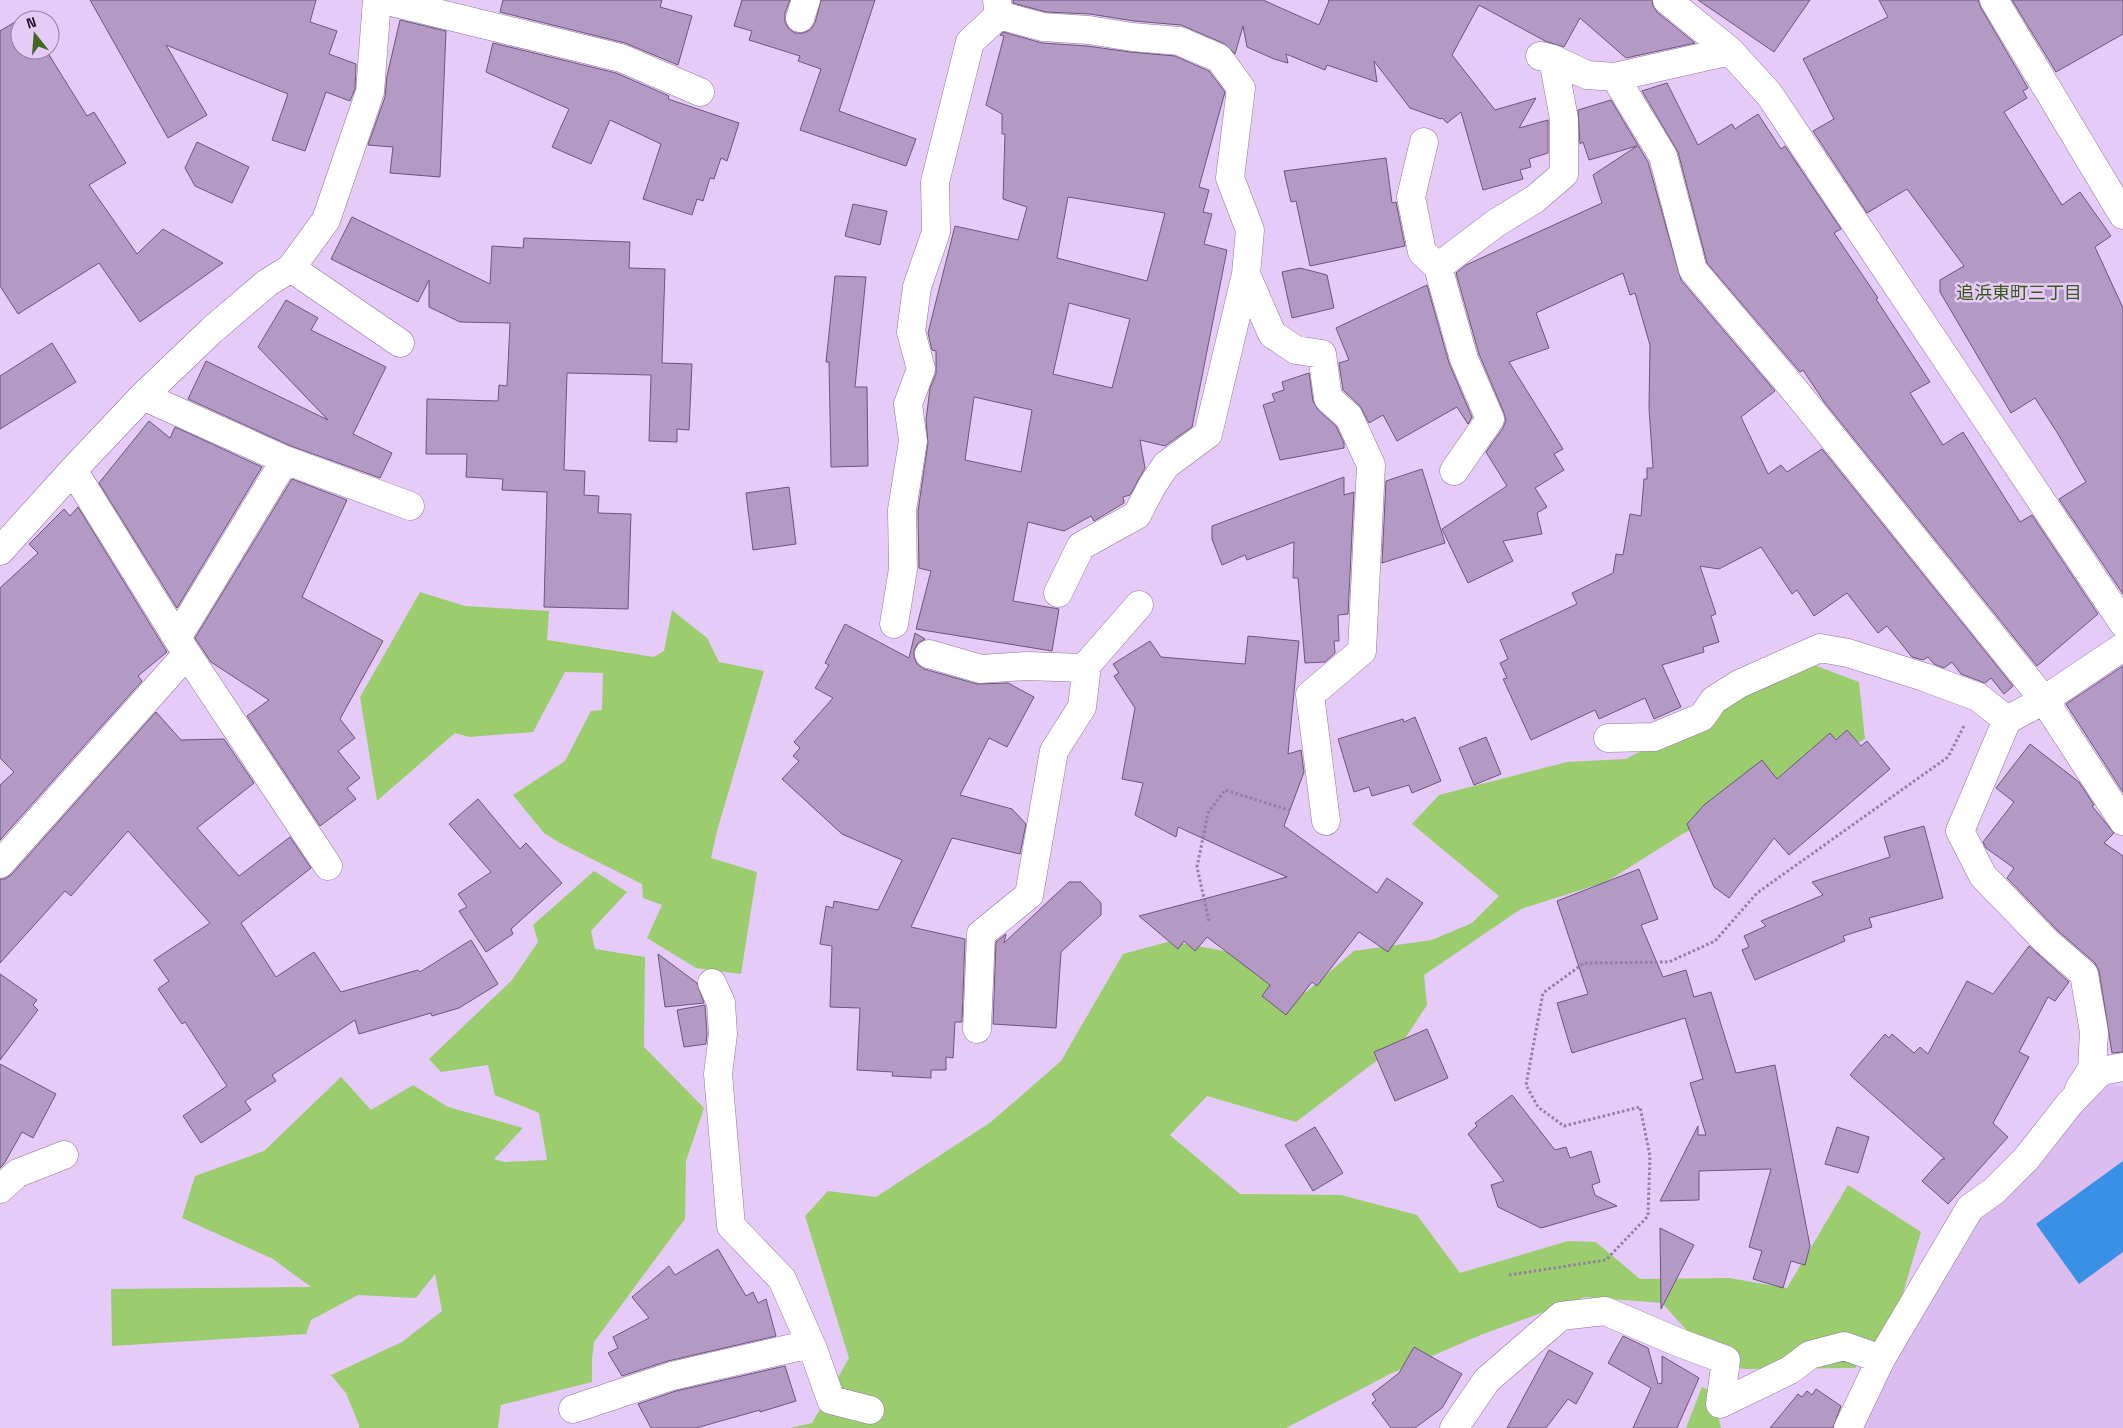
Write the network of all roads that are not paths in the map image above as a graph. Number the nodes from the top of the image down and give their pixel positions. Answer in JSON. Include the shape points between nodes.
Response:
{"nodes":[{"id":1,"x":377,"y":0,"type":"edge"},
{"id":2,"x":383,"y":0,"type":"edge"},
{"id":3,"x":1667,"y":0,"type":"edge"},
{"id":4,"x":1994,"y":0,"type":"edge"},
{"id":5,"x":998,"y":8,"type":"edge"},
{"id":6,"x":1730,"y":51,"type":"junction"},
{"id":7,"x":1615,"y":77,"type":"junction"},
{"id":8,"x":700,"y":92,"type":"dead end"},
{"id":9,"x":1424,"y":142,"type":"dead end"},
{"id":10,"x":2123,"y":215,"type":"edge"},
{"id":11,"x":1438,"y":267,"type":"junction"},
{"id":12,"x":291,"y":268,"type":"junction"},
{"id":13,"x":1246,"y":274,"type":"junction"},
{"id":14,"x":400,"y":343,"type":"dead end"},
{"id":15,"x":143,"y":396,"type":"junction"},
{"id":16,"x":284,"y":460,"type":"junction"},
{"id":17,"x":73,"y":470,"type":"junction"},
{"id":18,"x":1454,"y":472,"type":"dead end"},
{"id":19,"x":410,"y":506,"type":"dead end"},
{"id":20,"x":0,"y":551,"type":"edge"},
{"id":21,"x":1058,"y":593,"type":"dead end"},
{"id":22,"x":1138,"y":604,"type":"dead end"},
{"id":23,"x":2123,"y":623,"type":"edge"},
{"id":24,"x":894,"y":624,"type":"dead end"},
{"id":25,"x":182,"y":646,"type":"junction"},
{"id":26,"x":2123,"y":647,"type":"edge"},
{"id":27,"x":929,"y":654,"type":"dead end"},
{"id":28,"x":1084,"y":668,"type":"junction"},
{"id":29,"x":2044,"y":700,"type":"junction"},
{"id":30,"x":2007,"y":720,"type":"junction"},
{"id":31,"x":1608,"y":738,"type":"dead end"},
{"id":32,"x":1326,"y":821,"type":"road end"},
{"id":33,"x":2123,"y":821,"type":"edge"},
{"id":34,"x":0,"y":864,"type":"edge"},
{"id":35,"x":328,"y":866,"type":"dead end"},
{"id":36,"x":712,"y":983,"type":"dead end"},
{"id":37,"x":977,"y":1029,"type":"dead end"},
{"id":38,"x":2123,"y":1067,"type":"edge"},
{"id":39,"x":2070,"y":1103,"type":"junction"},
{"id":40,"x":64,"y":1155,"type":"dead end"},
{"id":41,"x":0,"y":1188,"type":"edge"},
{"id":42,"x":810,"y":1344,"type":"junction"},
{"id":43,"x":1881,"y":1359,"type":"junction"},
{"id":44,"x":573,"y":1409,"type":"dead end"},
{"id":45,"x":870,"y":1410,"type":"dead end"},
{"id":46,"x":1454,"y":1428,"type":"edge"},
{"id":47,"x":1848,"y":1428,"type":"edge"}],
"edges":[{"from":1,"to":12,"type":"street","via":[[370,92],[326,220]]},
{"from":2,"to":8,"type":"street","via":[[621,58]]},
{"from":3,"to":6,"type":"street"},
{"from":4,"to":10,"type":"street"},
{"from":5,"to":13,"type":"street","via":[[1043,26],[1179,41],[1219,58],[1241,88],[1230,178],[1250,230]]},
{"from":5,"to":24,"type":"street","via":[[970,42],[935,182],[936,232],[917,287],[911,332],[921,368],[908,404],[913,441],[902,510],[903,569]]},
{"from":6,"to":7,"type":"street"},
{"from":6,"to":23,"type":"street","via":[[1769,94]]},
{"from":7,"to":11,"type":"street","via":[[1587,75],[1546,57],[1564,119],[1564,174]]},
{"from":7,"to":29,"type":"street","via":[[1663,156],[1693,270],[1797,393]]},
{"from":9,"to":11,"type":"street","via":[[1411,197],[1422,252]]},
{"from":11,"to":18,"type":"street","via":[[1464,359],[1490,419]]},
{"from":12,"to":14,"type":"street"},
{"from":12,"to":15,"type":"street","via":[[267,283],[212,330]]},
{"from":13,"to":21,"type":"street","via":[[1208,434],[1166,465],[1137,515],[1081,546]]},
{"from":13,"to":32,"type":"street","via":[[1272,334],[1296,350],[1322,354],[1328,398],[1349,417],[1371,465],[1362,650],[1310,694]]},
{"from":15,"to":16,"type":"street"},
{"from":15,"to":17,"type":"street"},
{"from":16,"to":19,"type":"street"},
{"from":16,"to":25,"type":"street"},
{"from":17,"to":20,"type":"street"},
{"from":17,"to":25,"type":"street"},
{"from":22,"to":28,"type":"street"},
{"from":25,"to":34,"type":"street"},
{"from":25,"to":35,"type":"street"},
{"from":26,"to":29,"type":"street"},
{"from":27,"to":28,"type":"street","via":[[981,669],[1026,666]]},
{"from":28,"to":37,"type":"street","via":[[1082,707],[1054,751],[1029,895],[981,934]]},
{"from":29,"to":30,"type":"street"},
{"from":29,"to":33,"type":"street"},
{"from":30,"to":31,"type":"street","via":[[1978,697],[1857,656],[1820,648],[1739,684],[1714,700],[1702,717],[1654,737]]},
{"from":30,"to":39,"type":"street","via":[[1960,831],[1983,876],[2046,941],[2084,974],[2094,1032],[2092,1069]]},
{"from":36,"to":42,"type":"street","via":[[721,1003],[724,1034],[718,1074],[731,1226],[782,1279]]},
{"from":38,"to":39,"type":"street","via":[[2101,1072]]},
{"from":39,"to":43,"type":"street","via":[[2026,1159],[1994,1191],[1970,1208]]},
{"from":40,"to":41,"type":"street","via":[[18,1173]]},
{"from":42,"to":44,"type":"street","via":[[672,1376]]},
{"from":42,"to":45,"type":"street","via":[[832,1400]]},
{"from":43,"to":46,"type":"street","via":[[1844,1346],[1810,1355],[1790,1370],[1720,1404],[1726,1360],[1605,1311],[1561,1316],[1487,1380]]},
{"from":43,"to":47,"type":"street"}]}
